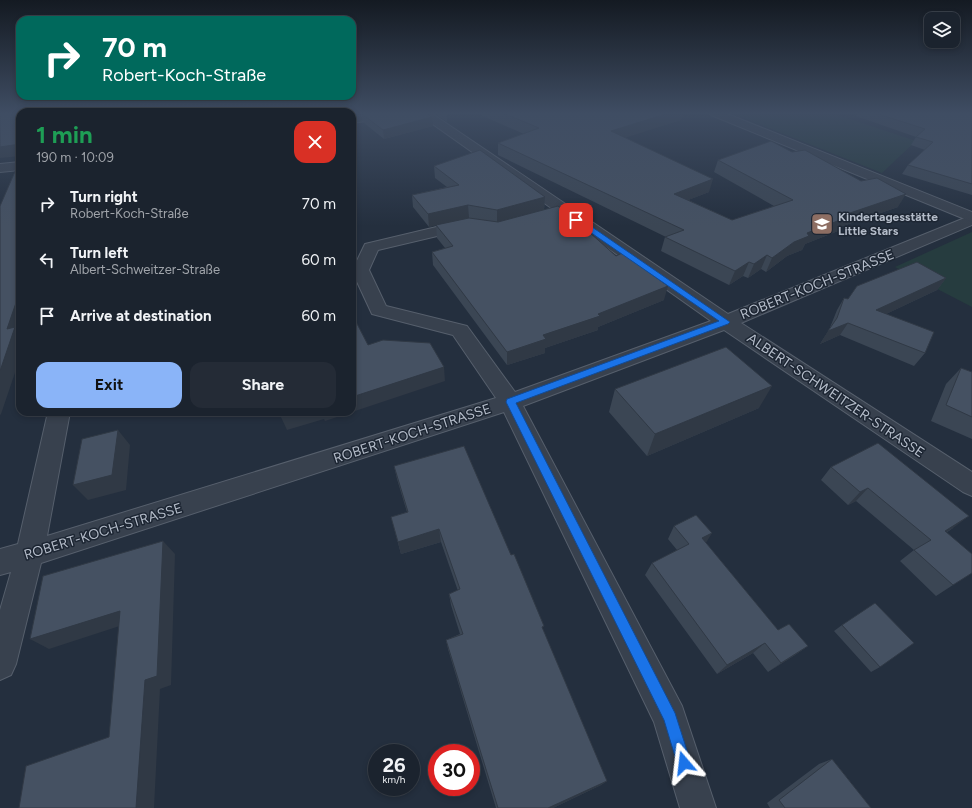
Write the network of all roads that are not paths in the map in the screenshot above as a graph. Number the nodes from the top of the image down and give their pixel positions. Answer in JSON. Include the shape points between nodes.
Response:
{"nodes":[{"id":1,"x":477,"y":151,"type":"edge"},
{"id":2,"x":807,"y":151,"type":"edge"},
{"id":3,"x":564,"y":211,"type":"junction"},
{"id":4,"x":542,"y":217,"type":"edge"},
{"id":5,"x":972,"y":218,"type":"edge"},
{"id":6,"x":483,"y":227,"type":"edge"},
{"id":7,"x":726,"y":322,"type":"junction"},
{"id":8,"x":510,"y":402,"type":"junction"},
{"id":9,"x":58,"y":416,"type":"edge"},
{"id":10,"x":972,"y":485,"type":"edge"},
{"id":11,"x":30,"y":554,"type":"junction"},
{"id":12,"x":0,"y":562,"type":"edge"},
{"id":13,"x":0,"y":664,"type":"edge"},
{"id":14,"x":698,"y":808,"type":"edge"}],
"edges":[{"from":1,"to":3,"type":"street","name":"ALBERT-SCHWEITZER-STRASSE"},
{"from":2,"to":5,"type":"street"},
{"from":3,"to":4,"type":"street"},
{"from":3,"to":7,"type":"street","name":"ALBERT-SCHWEITZER-STRASSE"},
{"from":5,"to":7,"type":"street","name":"ROBERT-KOCH-STRASSE"},
{"from":6,"to":8,"type":"street","via":[[469,224],[371,247],[360,270],[379,310],[460,330]]},
{"from":7,"to":8,"type":"street","name":"ROBERT-KOCH-STRASSE"},
{"from":7,"to":10,"type":"street","name":"ALBERT-SCHWEITZER-STRASSE"},
{"from":8,"to":11,"type":"street","name":"ROBERT-KOCH-STRASSE"},
{"from":8,"to":14,"type":"street","via":[[670,718]]},
{"from":9,"to":11,"type":"street"},
{"from":11,"to":12,"type":"street","name":"ROBERT-KOCH-STRASSE"},
{"from":11,"to":13,"type":"street"}]}
